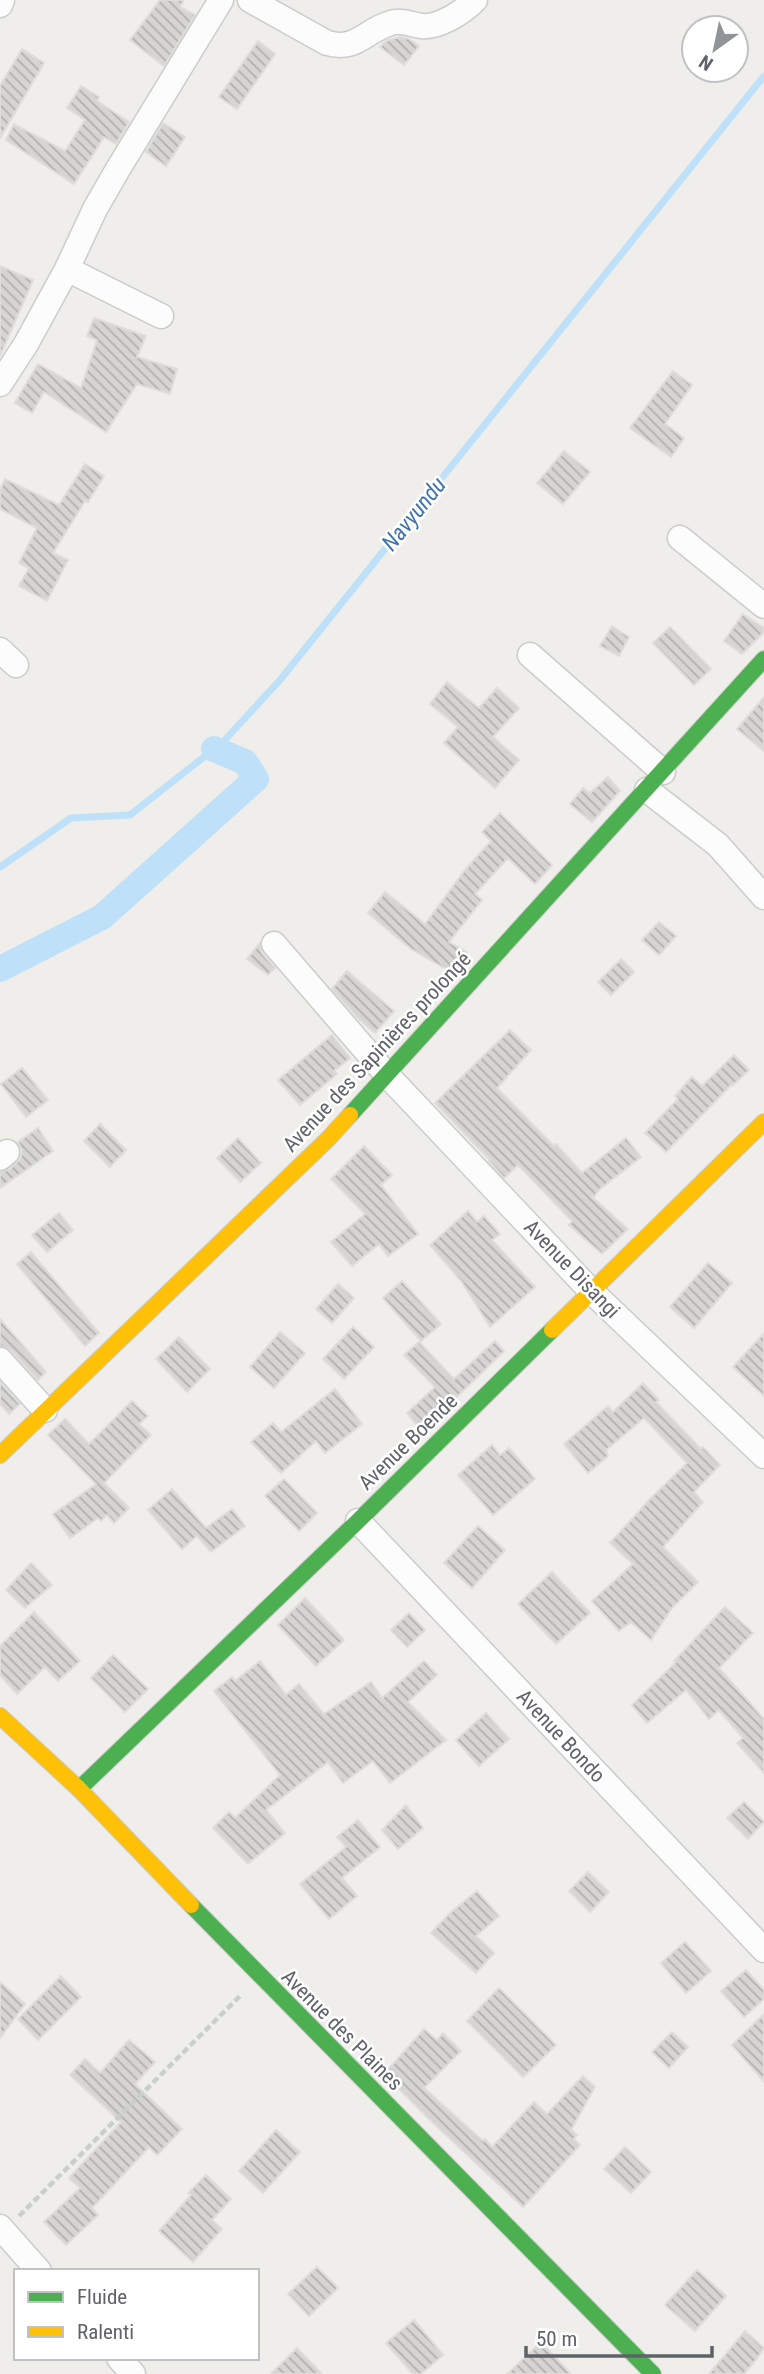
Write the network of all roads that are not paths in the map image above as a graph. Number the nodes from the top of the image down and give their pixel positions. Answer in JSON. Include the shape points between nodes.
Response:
{"nodes":[{"id":1,"x":2,"y":0,"type":"edge"},
{"id":2,"x":221,"y":0,"type":"edge"},
{"id":3,"x":250,"y":0,"type":"edge"},
{"id":4,"x":475,"y":0,"type":"edge"},
{"id":5,"x":0,"y":5,"type":"edge"},
{"id":6,"x":67,"y":269,"type":"junction"},
{"id":7,"x":161,"y":316,"type":"dead end"},
{"id":8,"x":0,"y":384,"type":"edge"},
{"id":9,"x":680,"y":538,"type":"dead end"},
{"id":10,"x":764,"y":606,"type":"edge"},
{"id":11,"x":530,"y":655,"type":"dead end"},
{"id":12,"x":764,"y":659,"type":"edge"},
{"id":13,"x":663,"y":772,"type":"junction"},
{"id":14,"x":647,"y":790,"type":"junction"},
{"id":15,"x":764,"y":897,"type":"edge"},
{"id":16,"x":274,"y":944,"type":"dead end"},
{"id":17,"x":387,"y":1074,"type":"junction"},
{"id":18,"x":764,"y":1122,"type":"edge"},
{"id":19,"x":592,"y":1292,"type":"junction"},
{"id":20,"x":0,"y":1360,"type":"edge"},
{"id":21,"x":45,"y":1410,"type":"junction"},
{"id":22,"x":0,"y":1455,"type":"edge"},
{"id":23,"x":764,"y":1456,"type":"edge"},
{"id":24,"x":358,"y":1521,"type":"junction"},
{"id":25,"x":0,"y":1716,"type":"edge"},
{"id":26,"x":79,"y":1789,"type":"junction"},
{"id":27,"x":764,"y":1950,"type":"edge"},
{"id":28,"x":2,"y":2229,"type":"edge"},
{"id":29,"x":37,"y":2269,"type":"edge"},
{"id":30,"x":121,"y":2360,"type":"edge"},
{"id":31,"x":134,"y":2374,"type":"edge"},
{"id":32,"x":653,"y":2374,"type":"edge"}],
"edges":[{"from":1,"to":5,"type":"street"},
{"from":2,"to":6,"type":"street","via":[[95,209]]},
{"from":3,"to":4,"type":"street","via":[[327,43],[341,46],[387,24],[432,26]]},
{"from":6,"to":7,"type":"street"},
{"from":6,"to":8,"type":"street"},
{"from":9,"to":10,"type":"street"},
{"from":11,"to":13,"type":"street"},
{"from":12,"to":13,"type":"street","name":"Avenue des Sapinières prolongé"},
{"from":13,"to":14,"type":"street","name":"Avenue des Sapinières prolongé"},
{"from":14,"to":15,"type":"street","via":[[718,845]]},
{"from":14,"to":17,"type":"street","name":"Avenue des Sapinières prolongé"},
{"from":16,"to":17,"type":"street","name":"Avenue Disangi"},
{"from":17,"to":19,"type":"street","name":"Avenue Disangi"},
{"from":17,"to":21,"type":"street","name":"Avenue des Sapinières prolongé","via":[[328,1139]]},
{"from":18,"to":19,"type":"street","name":"Avenue Boende"},
{"from":19,"to":23,"type":"street","name":"Avenue Disangi"},
{"from":19,"to":24,"type":"street","name":"Avenue Boende"},
{"from":20,"to":21,"type":"street"},
{"from":21,"to":22,"type":"street","name":"Avenue des Sapinières prolongé"},
{"from":24,"to":26,"type":"street","name":"Avenue Boende"},
{"from":24,"to":27,"type":"street","name":"Avenue Bondo"},
{"from":25,"to":26,"type":"street","name":"Avenue des Plaines"},
{"from":26,"to":32,"type":"street","name":"Avenue des Plaines"},
{"from":28,"to":29,"type":"street"},
{"from":30,"to":31,"type":"street"}]}
